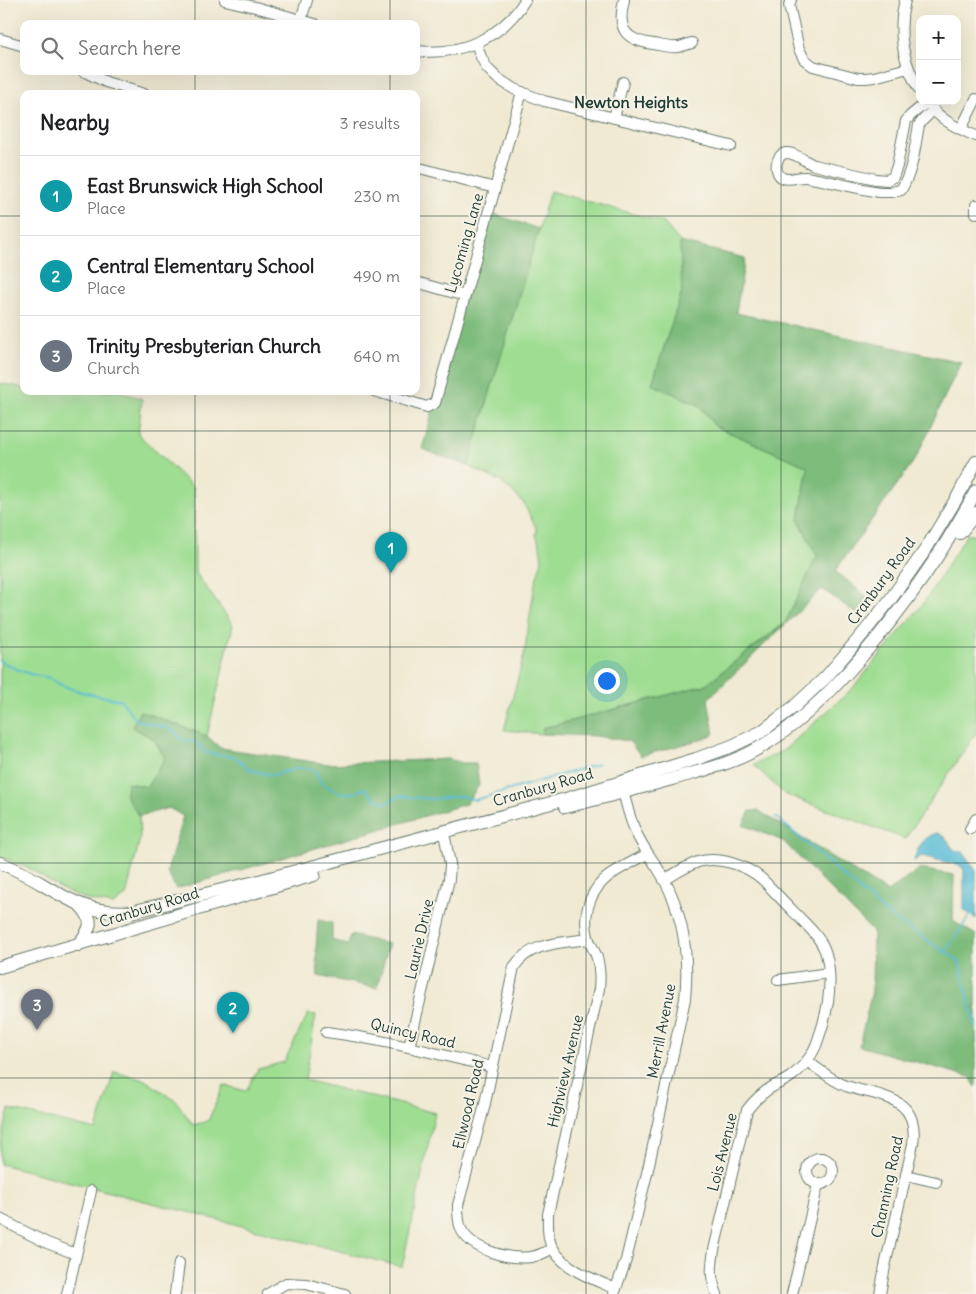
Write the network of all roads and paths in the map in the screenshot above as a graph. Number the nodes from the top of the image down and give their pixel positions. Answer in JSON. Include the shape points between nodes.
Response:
{"nodes":[{"id":1,"x":225,"y":0,"type":"edge"},
{"id":2,"x":307,"y":0,"type":"edge"},
{"id":3,"x":525,"y":0,"type":"edge"},
{"id":4,"x":624,"y":0,"type":"edge"},
{"id":5,"x":791,"y":0,"type":"edge"},
{"id":6,"x":905,"y":0,"type":"edge"},
{"id":7,"x":301,"y":20,"type":"joint"},
{"id":8,"x":0,"y":38,"type":"edge"},
{"id":9,"x":476,"y":43,"type":"junction"},
{"id":10,"x":692,"y":43,"type":"dead end"},
{"id":11,"x":20,"y":45,"type":"edge"},
{"id":12,"x":420,"y":52,"type":"edge"},
{"id":13,"x":908,"y":68,"type":"junction"},
{"id":14,"x":91,"y":75,"type":"edge"},
{"id":15,"x":623,"y":82,"type":"dead end"},
{"id":16,"x":916,"y":83,"type":"edge"},
{"id":17,"x":131,"y":90,"type":"edge"},
{"id":18,"x":522,"y":92,"type":"junction"},
{"id":19,"x":976,"y":99,"type":"edge"},
{"id":20,"x":927,"y":105,"type":"edge"},
{"id":21,"x":929,"y":105,"type":"edge"},
{"id":22,"x":930,"y":105,"type":"edge"},
{"id":23,"x":614,"y":118,"type":"junction"},
{"id":24,"x":961,"y":129,"type":"junction"},
{"id":25,"x":976,"y":136,"type":"edge"},
{"id":26,"x":731,"y":146,"type":"dead end"},
{"id":27,"x":420,"y":168,"type":"edge"},
{"id":28,"x":889,"y":179,"type":"junction"},
{"id":29,"x":495,"y":188,"type":"junction"},
{"id":30,"x":896,"y":191,"type":"junction"},
{"id":31,"x":976,"y":204,"type":"edge"},
{"id":32,"x":976,"y":213,"type":"edge"},
{"id":33,"x":420,"y":283,"type":"edge"},
{"id":34,"x":465,"y":296,"type":"junction"},
{"id":35,"x":387,"y":395,"type":"edge"},
{"id":36,"x":976,"y":462,"type":"edge"},
{"id":37,"x":976,"y":478,"type":"edge"},
{"id":38,"x":976,"y":492,"type":"edge"},
{"id":39,"x":958,"y":496,"type":"junction"},
{"id":40,"x":976,"y":513,"type":"edge"},
{"id":41,"x":925,"y":576,"type":"junction"},
{"id":42,"x":622,"y":787,"type":"junction"},
{"id":43,"x":976,"y":819,"type":"edge"},
{"id":44,"x":970,"y":829,"type":"dead end"},
{"id":45,"x":445,"y":838,"type":"junction"},
{"id":46,"x":647,"y":854,"type":"junction"},
{"id":47,"x":0,"y":863,"type":"edge"},
{"id":48,"x":664,"y":880,"type":"junction"},
{"id":49,"x":79,"y":904,"type":"junction"},
{"id":50,"x":588,"y":939,"type":"junction"},
{"id":51,"x":78,"y":945,"type":"junction"},
{"id":52,"x":0,"y":967,"type":"edge"},
{"id":53,"x":829,"y":973,"type":"junction"},
{"id":54,"x":778,"y":980,"type":"dead end"},
{"id":55,"x":326,"y":1032,"type":"dead end"},
{"id":56,"x":409,"y":1047,"type":"junction"},
{"id":57,"x":807,"y":1061,"type":"junction"},
{"id":58,"x":492,"y":1067,"type":"junction"},
{"id":59,"x":906,"y":1175,"type":"junction"},
{"id":60,"x":936,"y":1182,"type":"dead end"},
{"id":61,"x":818,"y":1184,"type":"dead end"},
{"id":62,"x":91,"y":1191,"type":"dead end"},
{"id":63,"x":0,"y":1219,"type":"edge"},
{"id":64,"x":553,"y":1248,"type":"junction"},
{"id":65,"x":76,"y":1254,"type":"junction"},
{"id":66,"x":179,"y":1263,"type":"dead end"},
{"id":67,"x":615,"y":1292,"type":"edge"},
{"id":68,"x":67,"y":1294,"type":"edge"},
{"id":69,"x":175,"y":1294,"type":"edge"},
{"id":70,"x":268,"y":1294,"type":"edge"},
{"id":71,"x":345,"y":1294,"type":"edge"},
{"id":72,"x":718,"y":1294,"type":"edge"},
{"id":73,"x":792,"y":1294,"type":"edge"},
{"id":74,"x":880,"y":1294,"type":"edge"}],
"edges":[{"from":1,"to":7,"type":"street"},
{"from":2,"to":7,"type":"street"},
{"from":3,"to":9,"type":"street","via":[[501,28]]},
{"from":4,"to":10,"type":"street","via":[[621,22],[634,40],[676,48]]},
{"from":5,"to":13,"type":"street","via":[[789,4],[799,49],[813,66],[858,78]]},
{"from":6,"to":13,"type":"street","via":[[902,38]]},
{"from":8,"to":11,"type":"street"},
{"from":9,"to":12,"type":"street","via":[[450,51]]},
{"from":9,"to":18,"type":"street","via":[[492,73]]},
{"from":13,"to":16,"type":"street"},
{"from":14,"to":17,"type":"street"},
{"from":15,"to":23,"type":"street"},
{"from":18,"to":23,"type":"street","via":[[544,101]]},
{"from":18,"to":29,"type":"street","name":"Lycoming Lane"},
{"from":19,"to":24,"type":"street"},
{"from":20,"to":28,"type":"street","via":[[906,121],[897,166]]},
{"from":21,"to":30,"type":"street","via":[[919,125],[907,181],[901,190]]},
{"from":22,"to":24,"type":"street"},
{"from":23,"to":26,"type":"street"},
{"from":24,"to":25,"type":"street"},
{"from":27,"to":29,"type":"street"},
{"from":28,"to":30,"type":"street"},
{"from":28,"to":30,"type":"street","via":[[814,165],[787,153],[782,154],[776,164],[776,170],[784,178],[804,177],[879,192]]},
{"from":29,"to":34,"type":"street","name":"Lycoming Lane"},
{"from":31,"to":32,"type":"street"},
{"from":33,"to":34,"type":"street"},
{"from":34,"to":35,"type":"street","name":"Lycoming Lane","via":[[435,403],[427,407]]},
{"from":36,"to":39,"type":"main road","name":"Cranbury Road"},
{"from":37,"to":39,"type":"main road"},
{"from":38,"to":41,"type":"main road","name":"Cranbury Road"},
{"from":39,"to":42,"type":"main road","name":"Cranbury Road","via":[[890,600],[826,677],[795,706],[761,732],[732,746]]},
{"from":40,"to":41,"type":"main road"},
{"from":41,"to":42,"type":"main road","name":"Cranbury Road","via":[[837,685],[793,725],[757,750],[716,767]]},
{"from":42,"to":45,"type":"main road","name":"Cranbury Road"},
{"from":42,"to":46,"type":"street","name":"Merrill Avenue","via":[[635,830]]},
{"from":42,"to":49,"type":"main road","name":"Cranbury Road","via":[[131,912],[98,910]]},
{"from":43,"to":44,"type":"street"},
{"from":45,"to":51,"type":"main road","name":"Cranbury Road"},
{"from":45,"to":56,"type":"street","name":"Laurie Drive","via":[[450,864],[448,879]]},
{"from":46,"to":48,"type":"street","name":"Merrill Avenue"},
{"from":46,"to":50,"type":"street","name":"Highview Avenue","via":[[610,875],[598,887],[586,916]]},
{"from":47,"to":49,"type":"main road","name":"Cranbury Road"},
{"from":48,"to":53,"type":"street","name":"Lois Avenue","via":[[690,865],[713,860],[749,870],[761,878],[812,932],[825,951]]},
{"from":48,"to":67,"type":"street","name":"Merrill Avenue","via":[[678,914],[685,944],[685,1000],[648,1170]]},
{"from":49,"to":51,"type":"main road","via":[[87,912],[90,927]]},
{"from":50,"to":58,"type":"street","name":"Ellwood Road","via":[[546,945],[518,961],[512,974]]},
{"from":50,"to":64,"type":"street","name":"Highview Avenue","via":[[597,959],[599,989],[548,1214]]},
{"from":51,"to":52,"type":"main road","name":"Cranbury Road"},
{"from":53,"to":54,"type":"street"},
{"from":53,"to":57,"type":"street","name":"Lois Avenue","via":[[828,1004],[818,1040]]},
{"from":55,"to":56,"type":"street","name":"Quincy Road"},
{"from":56,"to":58,"type":"street","name":"Quincy Road"},
{"from":57,"to":59,"type":"street","name":"Channing Road","via":[[824,1075],[846,1086],[889,1097],[902,1106],[912,1119],[914,1136]]},
{"from":57,"to":72,"type":"street","name":"Lois Avenue","via":[[790,1077],[762,1094],[747,1110],[713,1257],[711,1270]]},
{"from":58,"to":64,"type":"street","name":"Ellwood Road","via":[[458,1205],[461,1228],[469,1240],[492,1252],[531,1257]]},
{"from":59,"to":60,"type":"street"},
{"from":59,"to":74,"type":"street","name":"Channing Road"},
{"from":61,"to":73,"type":"street"},
{"from":62,"to":65,"type":"street"},
{"from":63,"to":65,"type":"street"},
{"from":64,"to":67,"type":"street","via":[[577,1271]]},
{"from":65,"to":68,"type":"street"},
{"from":66,"to":69,"type":"street"},
{"from":70,"to":71,"type":"street","via":[[286,1283],[306,1284]]}]}
